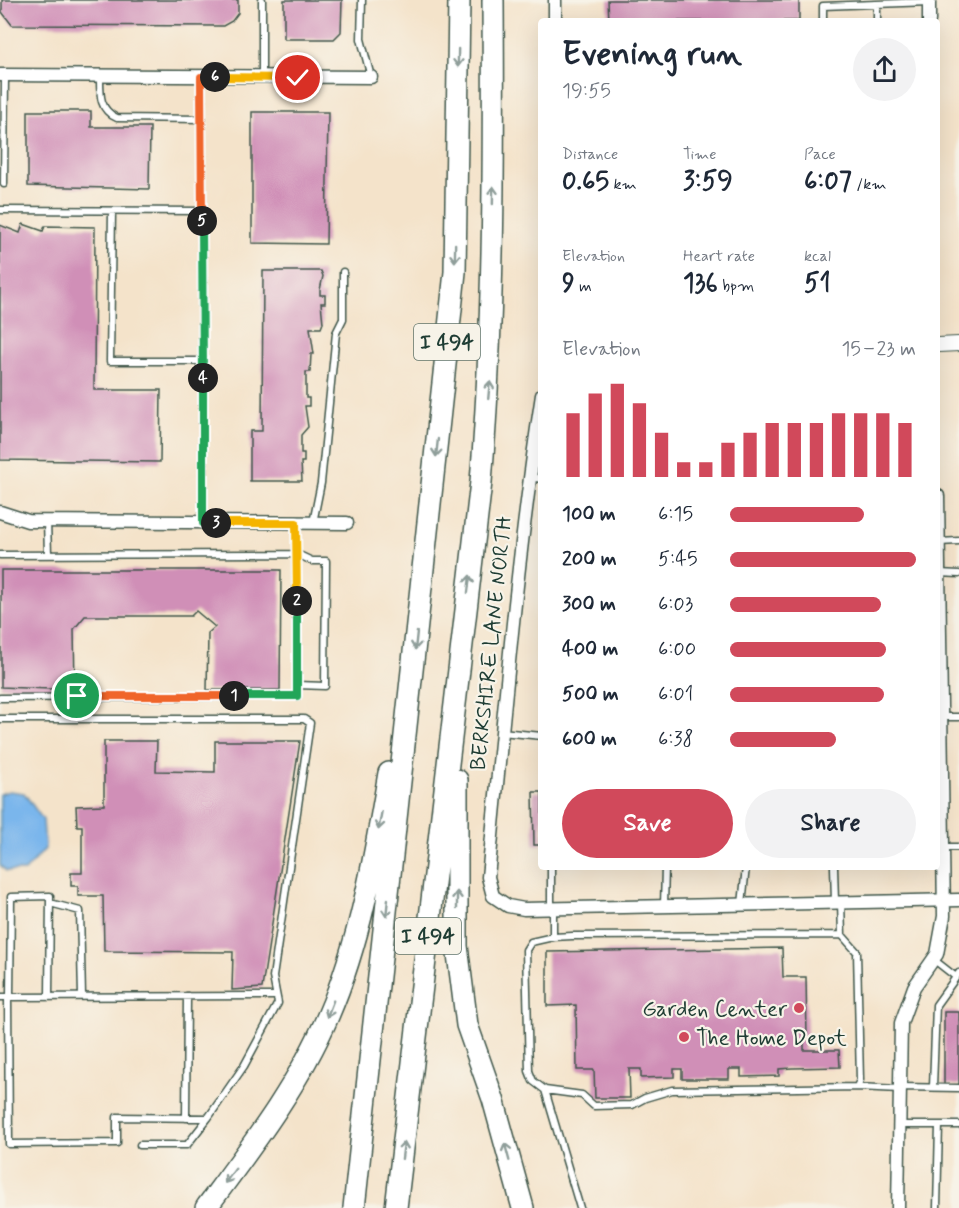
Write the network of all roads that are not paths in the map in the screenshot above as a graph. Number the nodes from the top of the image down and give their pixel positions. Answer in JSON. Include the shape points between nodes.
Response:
{"nodes":[{"id":1,"x":262,"y":0,"type":"edge"},
{"id":2,"x":362,"y":0,"type":"edge"},
{"id":3,"x":459,"y":0,"type":"edge"},
{"id":4,"x":493,"y":0,"type":"edge"},
{"id":5,"x":555,"y":0,"type":"edge"},
{"id":6,"x":929,"y":1,"type":"edge"},
{"id":7,"x":844,"y":2,"type":"edge"},
{"id":8,"x":877,"y":4,"type":"junction"},
{"id":9,"x":555,"y":18,"type":"edge"},
{"id":10,"x":823,"y":18,"type":"edge"},
{"id":11,"x":877,"y":18,"type":"edge"},
{"id":12,"x":929,"y":18,"type":"edge"},
{"id":13,"x":2,"y":75,"type":"edge"},
{"id":14,"x":100,"y":76,"type":"junction"},
{"id":15,"x":201,"y":77,"type":"junction"},
{"id":16,"x":262,"y":77,"type":"junction"},
{"id":17,"x":372,"y":77,"type":"joint"},
{"id":18,"x":202,"y":119,"type":"junction"},
{"id":19,"x":4,"y":184,"type":"dead end"},
{"id":20,"x":0,"y":210,"type":"edge"},
{"id":21,"x":112,"y":211,"type":"junction"},
{"id":22,"x":202,"y":211,"type":"junction"},
{"id":23,"x":343,"y":272,"type":"dead end"},
{"id":24,"x":959,"y":344,"type":"edge"},
{"id":25,"x":940,"y":345,"type":"edge"},
{"id":26,"x":203,"y":361,"type":"junction"},
{"id":27,"x":538,"y":442,"type":"edge"},
{"id":28,"x":535,"y":478,"type":"edge"},
{"id":29,"x":0,"y":512,"type":"edge"},
{"id":30,"x":47,"y":521,"type":"junction"},
{"id":31,"x":203,"y":523,"type":"junction"},
{"id":32,"x":296,"y":523,"type":"junction"},
{"id":33,"x":313,"y":523,"type":"junction"},
{"id":34,"x":347,"y":523,"type":"dead end"},
{"id":35,"x":959,"y":541,"type":"edge"},
{"id":36,"x":940,"y":542,"type":"edge"},
{"id":37,"x":48,"y":554,"type":"junction"},
{"id":38,"x":297,"y":554,"type":"junction"},
{"id":39,"x":0,"y":555,"type":"edge"},
{"id":40,"x":940,"y":573,"type":"edge"},
{"id":41,"x":959,"y":574,"type":"edge"},
{"id":42,"x":940,"y":661,"type":"edge"},
{"id":43,"x":460,"y":663,"type":"junction"},
{"id":44,"x":412,"y":683,"type":"junction"},
{"id":45,"x":297,"y":685,"type":"junction"},
{"id":46,"x":0,"y":698,"type":"edge"},
{"id":47,"x":942,"y":717,"type":"junction"},
{"id":48,"x":959,"y":717,"type":"edge"},
{"id":49,"x":0,"y":719,"type":"edge"},
{"id":50,"x":501,"y":732,"type":"junction"},
{"id":51,"x":538,"y":736,"type":"edge"},
{"id":52,"x":940,"y":747,"type":"edge"},
{"id":53,"x":959,"y":847,"type":"edge"},
{"id":54,"x":941,"y":853,"type":"edge"},
{"id":55,"x":551,"y":870,"type":"edge"},
{"id":56,"x":665,"y":870,"type":"edge"},
{"id":57,"x":746,"y":870,"type":"edge"},
{"id":58,"x":834,"y":870,"type":"edge"},
{"id":59,"x":944,"y":900,"type":"junction"},
{"id":60,"x":959,"y":900,"type":"edge"},
{"id":61,"x":838,"y":902,"type":"junction"},
{"id":62,"x":50,"y":903,"type":"junction"},
{"id":63,"x":742,"y":904,"type":"junction"},
{"id":64,"x":664,"y":906,"type":"junction"},
{"id":65,"x":552,"y":908,"type":"junction"},
{"id":66,"x":842,"y":935,"type":"junction"},
{"id":67,"x":553,"y":937,"type":"junction"},
{"id":68,"x":933,"y":959,"type":"junction"},
{"id":69,"x":957,"y":975,"type":"edge"},
{"id":70,"x":49,"y":996,"type":"junction"},
{"id":71,"x":82,"y":996,"type":"junction"},
{"id":72,"x":187,"y":996,"type":"junction"},
{"id":73,"x":276,"y":996,"type":"junction"},
{"id":74,"x":6,"y":997,"type":"edge"},
{"id":75,"x":857,"y":1087,"type":"junction"},
{"id":76,"x":933,"y":1087,"type":"junction"},
{"id":77,"x":900,"y":1088,"type":"junction"},
{"id":78,"x":959,"y":1088,"type":"edge"},
{"id":79,"x":545,"y":1090,"type":"junction"},
{"id":80,"x":186,"y":1118,"type":"junction"},
{"id":81,"x":208,"y":1118,"type":"junction"},
{"id":82,"x":898,"y":1125,"type":"junction"},
{"id":83,"x":939,"y":1125,"type":"junction"},
{"id":84,"x":959,"y":1125,"type":"edge"},
{"id":85,"x":140,"y":1145,"type":"dead end"},
{"id":86,"x":206,"y":1208,"type":"edge"},
{"id":87,"x":354,"y":1208,"type":"edge"},
{"id":88,"x":396,"y":1208,"type":"edge"},
{"id":89,"x":523,"y":1208,"type":"edge"},
{"id":90,"x":580,"y":1208,"type":"edge"},
{"id":91,"x":898,"y":1208,"type":"edge"},
{"id":92,"x":937,"y":1208,"type":"edge"}],
"edges":[{"from":1,"to":16,"type":"lane"},
{"from":2,"to":17,"type":"lane","via":[[361,39]]},
{"from":3,"to":44,"type":"highway","number":"I 494","one_way":true,"via":[[455,272]]},
{"from":43,"to":4,"type":"highway","number":"I 494","one_way":true,"via":[[490,377]]},
{"from":5,"to":9,"type":"street"},
{"from":6,"to":8,"type":"lane"},
{"from":6,"to":12,"type":"street"},
{"from":7,"to":8,"type":"lane"},
{"from":7,"to":10,"type":"lane","via":[[823,6]]},
{"from":8,"to":11,"type":"lane"},
{"from":13,"to":14,"type":"street"},
{"from":13,"to":19,"type":"lane"},
{"from":14,"to":15,"type":"street"},
{"from":14,"to":18,"type":"lane","via":[[103,107],[117,118]]},
{"from":15,"to":16,"type":"street"},
{"from":15,"to":18,"type":"lane"},
{"from":16,"to":17,"type":"street"},
{"from":18,"to":22,"type":"lane"},
{"from":20,"to":21,"type":"lane"},
{"from":21,"to":22,"type":"lane"},
{"from":21,"to":26,"type":"lane","via":[[110,361]]},
{"from":22,"to":26,"type":"lane"},
{"from":23,"to":33,"type":"lane","via":[[343,319],[336,333],[321,483]]},
{"from":24,"to":25,"type":"street"},
{"from":26,"to":31,"type":"lane"},
{"from":27,"to":28,"type":"street","name":"BERKSHIRE LANE NORTH"},
{"from":28,"to":50,"type":"street","name":"BERKSHIRE LANE NORTH"},
{"from":29,"to":30,"type":"street","via":[[28,521]]},
{"from":30,"to":31,"type":"street"},
{"from":30,"to":37,"type":"lane"},
{"from":31,"to":32,"type":"street"},
{"from":32,"to":33,"type":"street"},
{"from":32,"to":38,"type":"lane"},
{"from":33,"to":34,"type":"street"},
{"from":35,"to":36,"type":"lane"},
{"from":37,"to":38,"type":"lane"},
{"from":37,"to":39,"type":"lane"},
{"from":38,"to":45,"type":"lane"},
{"from":38,"to":45,"type":"lane","via":[[312,561],[326,561],[326,686]]},
{"from":40,"to":41,"type":"lane"},
{"from":42,"to":47,"type":"street"},
{"from":88,"to":43,"type":"highway","number":"I 494","one_way":true},
{"from":89,"to":43,"type":"highway","one_way":true,"via":[[493,1099],[467,1025],[457,946]]},
{"from":44,"to":86,"type":"highway","one_way":true,"via":[[399,714],[378,837],[352,949],[328,1017],[278,1109]]},
{"from":44,"to":87,"type":"highway","number":"I 494","one_way":true},
{"from":45,"to":46,"type":"lane","via":[[297,696]]},
{"from":47,"to":48,"type":"lane"},
{"from":47,"to":52,"type":"street"},
{"from":49,"to":73,"type":"lane","via":[[304,719],[310,723],[273,978]]},
{"from":50,"to":51,"type":"lane"},
{"from":50,"to":65,"type":"street","name":"BERKSHIRE LANE NORTH","via":[[488,877],[493,896],[508,906]]},
{"from":52,"to":54,"type":"street"},
{"from":53,"to":54,"type":"lane"},
{"from":54,"to":59,"type":"street"},
{"from":55,"to":65,"type":"lane"},
{"from":56,"to":64,"type":"lane"},
{"from":57,"to":63,"type":"lane"},
{"from":58,"to":61,"type":"lane"},
{"from":59,"to":60,"type":"street"},
{"from":59,"to":61,"type":"street"},
{"from":59,"to":68,"type":"street","via":[[942,935]]},
{"from":61,"to":63,"type":"street"},
{"from":61,"to":66,"type":"lane"},
{"from":62,"to":70,"type":"lane"},
{"from":62,"to":71,"type":"lane","via":[[80,911]]},
{"from":62,"to":74,"type":"lane","via":[[50,896],[11,897]]},
{"from":63,"to":64,"type":"street"},
{"from":64,"to":65,"type":"street"},
{"from":65,"to":67,"type":"lane"},
{"from":66,"to":67,"type":"lane"},
{"from":66,"to":75,"type":"lane","via":[[857,952]]},
{"from":67,"to":79,"type":"lane","via":[[531,942],[526,950],[529,1071],[533,1081]]},
{"from":68,"to":69,"type":"lane"},
{"from":68,"to":77,"type":"street","via":[[914,987],[901,1023]]},
{"from":69,"to":76,"type":"lane","via":[[936,1005]]},
{"from":70,"to":71,"type":"lane"},
{"from":70,"to":74,"type":"lane"},
{"from":71,"to":72,"type":"lane"},
{"from":72,"to":73,"type":"lane"},
{"from":72,"to":80,"type":"lane"},
{"from":73,"to":81,"type":"lane","via":[[278,1003],[244,1066]]},
{"from":74,"to":80,"type":"lane","via":[[9,1144],[117,1143],[117,1117]]},
{"from":75,"to":77,"type":"lane"},
{"from":75,"to":79,"type":"lane","via":[[672,1090],[632,1105],[594,1106],[582,1095]]},
{"from":76,"to":77,"type":"lane"},
{"from":76,"to":78,"type":"lane"},
{"from":77,"to":82,"type":"street"},
{"from":79,"to":90,"type":"lane"},
{"from":80,"to":81,"type":"lane"},
{"from":81,"to":85,"type":"lane","via":[[187,1145]]},
{"from":82,"to":83,"type":"lane"},
{"from":82,"to":91,"type":"street"},
{"from":83,"to":84,"type":"lane"},
{"from":83,"to":92,"type":"lane"}]}
